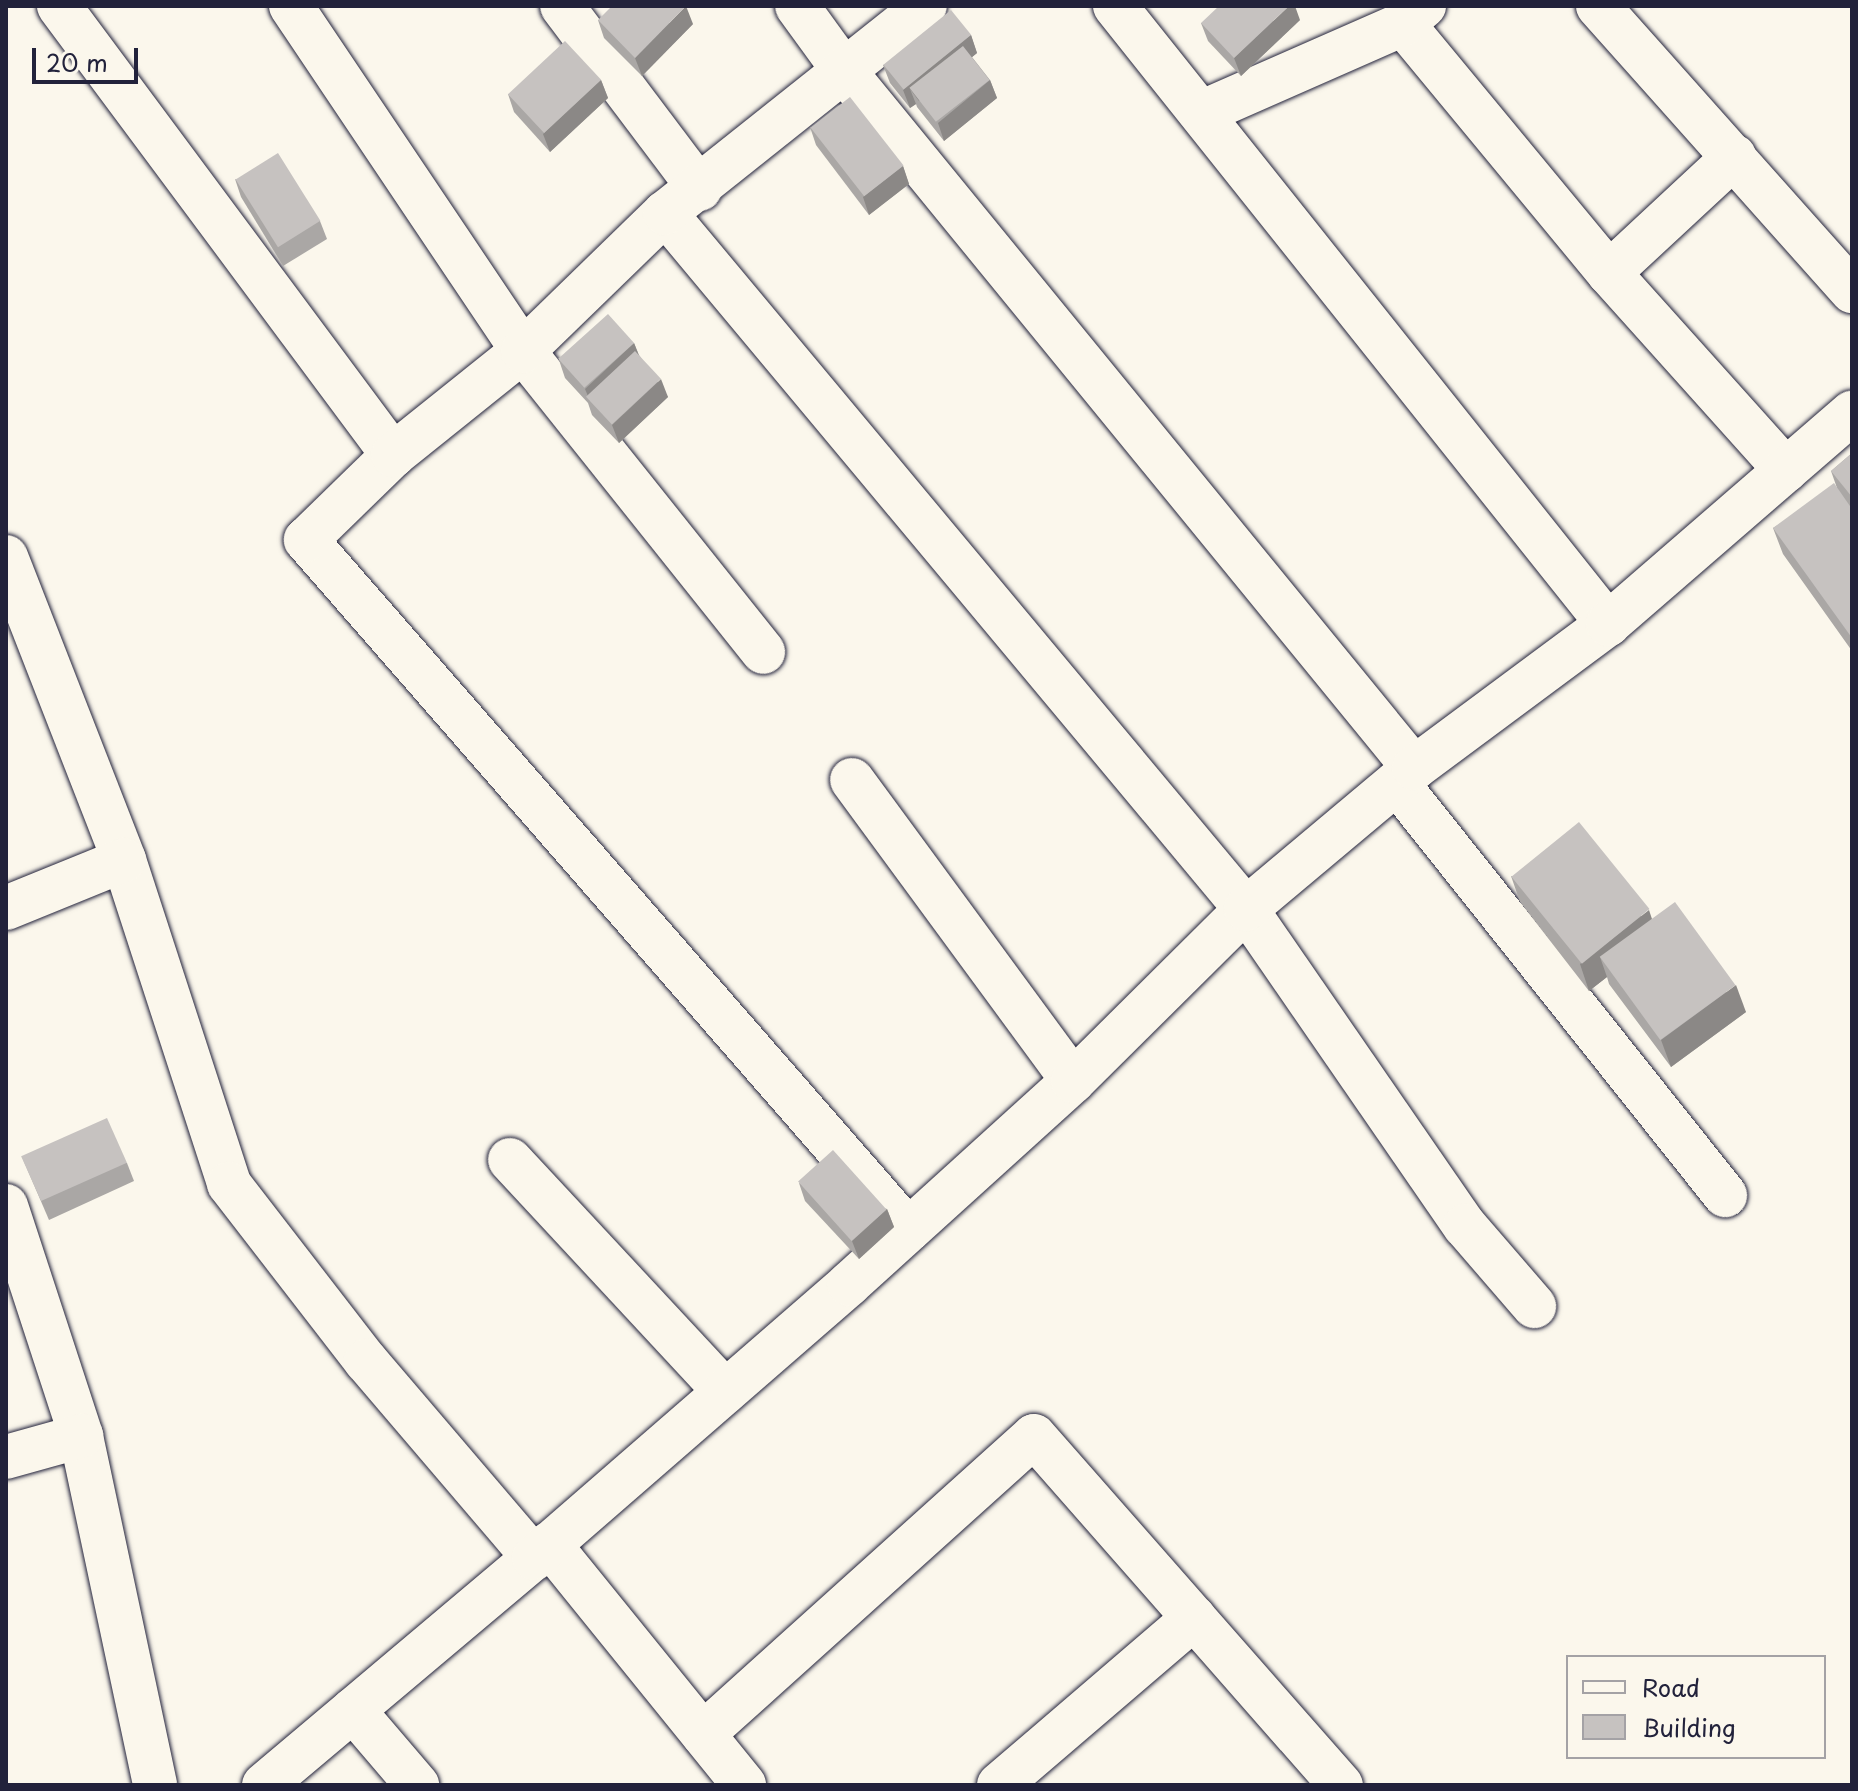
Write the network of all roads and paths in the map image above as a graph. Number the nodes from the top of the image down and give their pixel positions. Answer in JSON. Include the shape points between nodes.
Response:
{"nodes":[{"id":1,"x":59,"y":6,"type":"edge"},
{"id":2,"x":291,"y":6,"type":"edge"},
{"id":3,"x":562,"y":6,"type":"edge"},
{"id":4,"x":797,"y":6,"type":"edge"},
{"id":5,"x":925,"y":6,"type":"edge"},
{"id":6,"x":1115,"y":6,"type":"edge"},
{"id":7,"x":1598,"y":6,"type":"edge"},
{"id":8,"x":1413,"y":15,"type":"edge"},
{"id":9,"x":845,"y":72,"type":"junction"},
{"id":10,"x":1203,"y":112,"type":"junction"},
{"id":11,"x":1734,"y":157,"type":"junction"},
{"id":12,"x":683,"y":201,"type":"junction"},
{"id":13,"x":1609,"y":273,"type":"junction"},
{"id":14,"x":1852,"y":291,"type":"edge"},
{"id":15,"x":523,"y":351,"type":"junction"},
{"id":16,"x":1852,"y":413,"type":"edge"},
{"id":17,"x":393,"y":455,"type":"junction"},
{"id":18,"x":1786,"y":470,"type":"junction"},
{"id":19,"x":6,"y":557,"type":"edge"},
{"id":20,"x":1608,"y":624,"type":"junction"},
{"id":21,"x":763,"y":652,"type":"dead end"},
{"id":22,"x":1405,"y":776,"type":"junction"},
{"id":23,"x":852,"y":780,"type":"dead end"},
{"id":24,"x":124,"y":860,"type":"junction"},
{"id":25,"x":6,"y":908,"type":"edge"},
{"id":26,"x":1246,"y":909,"type":"junction"},
{"id":27,"x":1073,"y":1081,"type":"junction"},
{"id":28,"x":510,"y":1160,"type":"dead end"},
{"id":29,"x":1725,"y":1195,"type":"dead end"},
{"id":30,"x":6,"y":1206,"type":"edge"},
{"id":31,"x":908,"y":1230,"type":"junction"},
{"id":32,"x":1534,"y":1306,"type":"dead end"},
{"id":33,"x":725,"y":1391,"type":"junction"},
{"id":34,"x":81,"y":1436,"type":"junction"},
{"id":35,"x":6,"y":1457,"type":"edge"},
{"id":36,"x":542,"y":1551,"type":"junction"},
{"id":37,"x":1194,"y":1618,"type":"junction"},
{"id":38,"x":353,"y":1710,"type":"junction"},
{"id":39,"x":703,"y":1734,"type":"junction"},
{"id":40,"x":1002,"y":1784,"type":"edge"},
{"id":41,"x":155,"y":1785,"type":"edge"},
{"id":42,"x":264,"y":1785,"type":"edge"},
{"id":43,"x":417,"y":1785,"type":"edge"},
{"id":44,"x":744,"y":1785,"type":"edge"},
{"id":45,"x":1341,"y":1785,"type":"edge"}],
"edges":[{"from":1,"to":17,"type":"street"},
{"from":2,"to":15,"type":"street"},
{"from":3,"to":12,"type":"street"},
{"from":4,"to":9,"type":"street"},
{"from":5,"to":9,"type":"street"},
{"from":6,"to":10,"type":"street"},
{"from":7,"to":11,"type":"street"},
{"from":8,"to":10,"type":"street"},
{"from":8,"to":13,"type":"street"},
{"from":9,"to":12,"type":"street"},
{"from":9,"to":22,"type":"street"},
{"from":10,"to":20,"type":"street"},
{"from":11,"to":13,"type":"street"},
{"from":11,"to":14,"type":"street"},
{"from":12,"to":15,"type":"street"},
{"from":12,"to":26,"type":"street"},
{"from":13,"to":18,"type":"street"},
{"from":15,"to":17,"type":"street"},
{"from":15,"to":21,"type":"street"},
{"from":16,"to":18,"type":"street"},
{"from":17,"to":31,"type":"street","via":[[306,540]]},
{"from":18,"to":20,"type":"street"},
{"from":19,"to":24,"type":"street"},
{"from":20,"to":22,"type":"street"},
{"from":22,"to":26,"type":"street"},
{"from":22,"to":29,"type":"street"},
{"from":23,"to":27,"type":"street"},
{"from":24,"to":25,"type":"street"},
{"from":24,"to":36,"type":"street","via":[[229,1184],[366,1361]]},
{"from":26,"to":27,"type":"street"},
{"from":26,"to":32,"type":"street","via":[[1465,1226]]},
{"from":27,"to":31,"type":"street"},
{"from":28,"to":33,"type":"street"},
{"from":30,"to":34,"type":"street"},
{"from":31,"to":33,"type":"street"},
{"from":33,"to":36,"type":"street"},
{"from":34,"to":35,"type":"street"},
{"from":34,"to":41,"type":"street"},
{"from":36,"to":38,"type":"street"},
{"from":36,"to":39,"type":"street"},
{"from":37,"to":39,"type":"street","via":[[1034,1436]]},
{"from":37,"to":40,"type":"street"},
{"from":37,"to":45,"type":"street"},
{"from":38,"to":42,"type":"street"},
{"from":38,"to":43,"type":"street"},
{"from":39,"to":44,"type":"street"}]}
